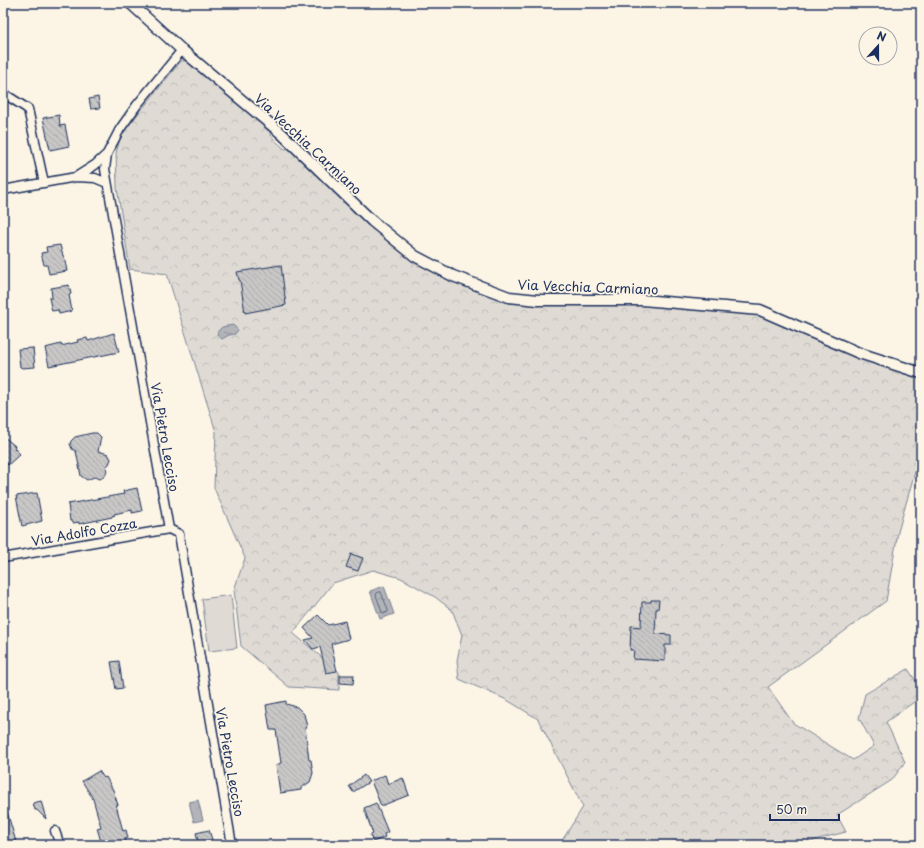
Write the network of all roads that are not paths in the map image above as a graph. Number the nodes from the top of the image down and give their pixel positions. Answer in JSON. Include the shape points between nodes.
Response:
{"nodes":[{"id":1,"x":130,"y":3,"type":"edge"},
{"id":2,"x":182,"y":50,"type":"junction"},
{"id":3,"x":3,"y":93,"type":"edge"},
{"id":4,"x":107,"y":154,"type":"junction"},
{"id":5,"x":76,"y":177,"type":"junction"},
{"id":6,"x":44,"y":183,"type":"junction"},
{"id":7,"x":107,"y":183,"type":"junction"},
{"id":8,"x":3,"y":190,"type":"edge"},
{"id":9,"x":921,"y":373,"type":"edge"},
{"id":10,"x":169,"y":529,"type":"junction"},
{"id":11,"x":3,"y":558,"type":"edge"},
{"id":12,"x":55,"y":831,"type":"dead end"},
{"id":13,"x":60,"y":845,"type":"edge"},
{"id":14,"x":232,"y":845,"type":"edge"}],
"edges":[{"from":1,"to":2,"type":"street","name":"Via Vecchia Carmiano"},
{"from":2,"to":4,"type":"street","name":"Via Pietro Lecciso","via":[[137,105]]},
{"from":2,"to":9,"type":"street","name":"Via Vecchia Carmiano","via":[[281,133],[372,221],[415,256],[453,276],[509,297],[538,300],[642,300],[760,310],[859,353]]},
{"from":3,"to":6,"type":"street","via":[[28,109]]},
{"from":4,"to":5,"type":"street"},
{"from":4,"to":7,"type":"street","name":"Via Pietro Lecciso"},
{"from":5,"to":6,"type":"street"},
{"from":5,"to":7,"type":"street","via":[[95,178]]},
{"from":6,"to":8,"type":"street"},
{"from":7,"to":10,"type":"street","name":"Via Pietro Lecciso"},
{"from":10,"to":11,"type":"street","name":"Via Adolfo Cozza"},
{"from":10,"to":14,"type":"street","name":"Via Pietro Lecciso","via":[[179,534]]},
{"from":12,"to":13,"type":"street"}]}
